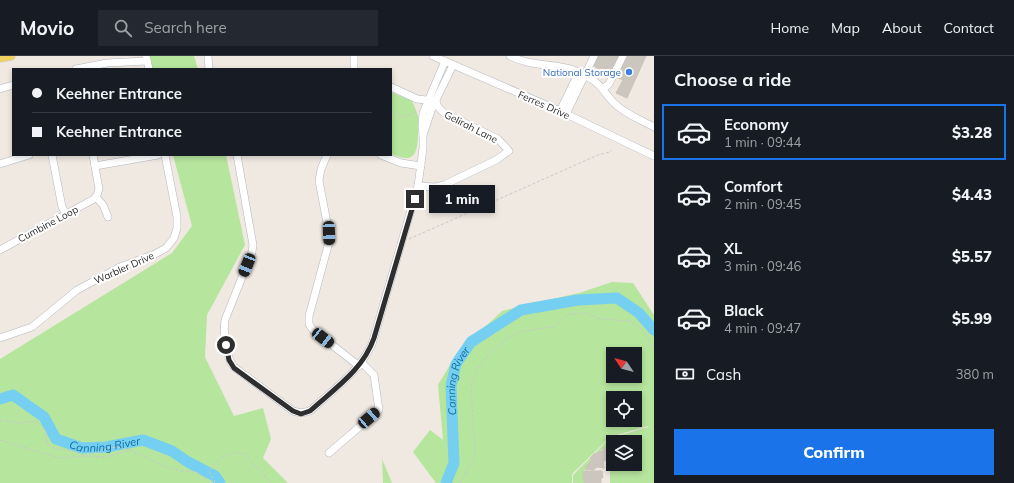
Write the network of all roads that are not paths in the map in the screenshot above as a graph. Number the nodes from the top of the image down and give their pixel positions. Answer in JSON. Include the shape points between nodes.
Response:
{"nodes":[{"id":1,"x":208,"y":56,"type":"edge"},
{"id":2,"x":354,"y":56,"type":"edge"},
{"id":3,"x":433,"y":56,"type":"edge"},
{"id":4,"x":510,"y":56,"type":"edge"},
{"id":5,"x":594,"y":56,"type":"edge"},
{"id":6,"x":623,"y":56,"type":"edge"},
{"id":7,"x":445,"y":61,"type":"junction"},
{"id":8,"x":148,"y":62,"type":"edge"},
{"id":9,"x":453,"y":65,"type":"junction"},
{"id":10,"x":81,"y":68,"type":"edge"},
{"id":11,"x":209,"y":68,"type":"edge"},
{"id":12,"x":354,"y":68,"type":"edge"},
{"id":13,"x":582,"y":74,"type":"junction"},
{"id":14,"x":12,"y":85,"type":"edge"},
{"id":15,"x":392,"y":86,"type":"edge"},
{"id":16,"x":0,"y":89,"type":"edge"},
{"id":17,"x":603,"y":89,"type":"junction"},
{"id":18,"x":428,"y":101,"type":"junction"},
{"id":19,"x":436,"y":101,"type":"junction"},
{"id":20,"x":563,"y":113,"type":"junction"},
{"id":21,"x":654,"y":126,"type":"edge"},
{"id":22,"x":423,"y":135,"type":"junction"},
{"id":23,"x":26,"y":156,"type":"edge"},
{"id":24,"x":52,"y":156,"type":"edge"},
{"id":25,"x":93,"y":156,"type":"edge"},
{"id":26,"x":152,"y":156,"type":"edge"},
{"id":27,"x":165,"y":156,"type":"edge"},
{"id":28,"x":237,"y":156,"type":"edge"},
{"id":29,"x":328,"y":156,"type":"edge"},
{"id":30,"x":384,"y":156,"type":"edge"},
{"id":31,"x":654,"y":156,"type":"edge"},
{"id":32,"x":0,"y":164,"type":"edge"},
{"id":33,"x":95,"y":166,"type":"junction"},
{"id":34,"x":420,"y":166,"type":"junction"},
{"id":35,"x":418,"y":186,"type":"junction"},
{"id":36,"x":96,"y":197,"type":"junction"},
{"id":37,"x":66,"y":214,"type":"junction"},
{"id":38,"x":108,"y":217,"type":"dead end"},
{"id":39,"x":0,"y":250,"type":"edge"},
{"id":40,"x":0,"y":338,"type":"edge"},
{"id":41,"x":360,"y":364,"type":"junction"},
{"id":42,"x":329,"y":453,"type":"dead end"}],
"edges":[{"from":1,"to":11,"type":"street"},
{"from":2,"to":12,"type":"street"},
{"from":3,"to":7,"type":"street","name":"Ferres Drive"},
{"from":4,"to":13,"type":"street","via":[[528,63],[557,66]]},
{"from":5,"to":13,"type":"street"},
{"from":6,"to":17,"type":"street","via":[[609,84]]},
{"from":7,"to":9,"type":"street","name":"Ferres Drive"},
{"from":7,"to":18,"type":"street"},
{"from":8,"to":10,"type":"street","via":[[107,63]]},
{"from":9,"to":19,"type":"street"},
{"from":9,"to":20,"type":"street","name":"Ferres Drive"},
{"from":13,"to":17,"type":"street","via":[[596,81]]},
{"from":13,"to":20,"type":"street"},
{"from":14,"to":16,"type":"street"},
{"from":15,"to":18,"type":"street","via":[[417,99]]},
{"from":17,"to":21,"type":"street","via":[[621,109]]},
{"from":18,"to":19,"type":"street"},
{"from":18,"to":22,"type":"street","via":[[422,120]]},
{"from":19,"to":22,"type":"street"},
{"from":19,"to":35,"type":"street","name":"Gelirah Lane","via":[[444,113],[498,139],[509,151],[444,185]]},
{"from":20,"to":31,"type":"street","name":"Ferres Drive"},
{"from":22,"to":34,"type":"street"},
{"from":23,"to":32,"type":"street"},
{"from":24,"to":37,"type":"street","via":[[62,207]]},
{"from":25,"to":33,"type":"street"},
{"from":26,"to":33,"type":"street"},
{"from":27,"to":40,"type":"street","name":"Warbler Drive","via":[[177,217],[174,238],[166,248],[120,267],[77,290],[32,327]]},
{"from":28,"to":41,"type":"street","via":[[253,245],[225,320],[224,330],[231,364],[293,411],[301,414],[310,411]]},
{"from":29,"to":41,"type":"street","via":[[321,169],[319,181],[329,242],[309,324]]},
{"from":30,"to":34,"type":"street","via":[[401,163]]},
{"from":33,"to":36,"type":"street","via":[[99,189]]},
{"from":34,"to":35,"type":"street"},
{"from":35,"to":41,"type":"street","via":[[374,338]]},
{"from":36,"to":37,"type":"street","name":"Cumbine Loop"},
{"from":36,"to":38,"type":"street"},
{"from":37,"to":39,"type":"street","name":"Cumbine Loop"},
{"from":41,"to":42,"type":"street","via":[[374,376],[379,410]]}]}
